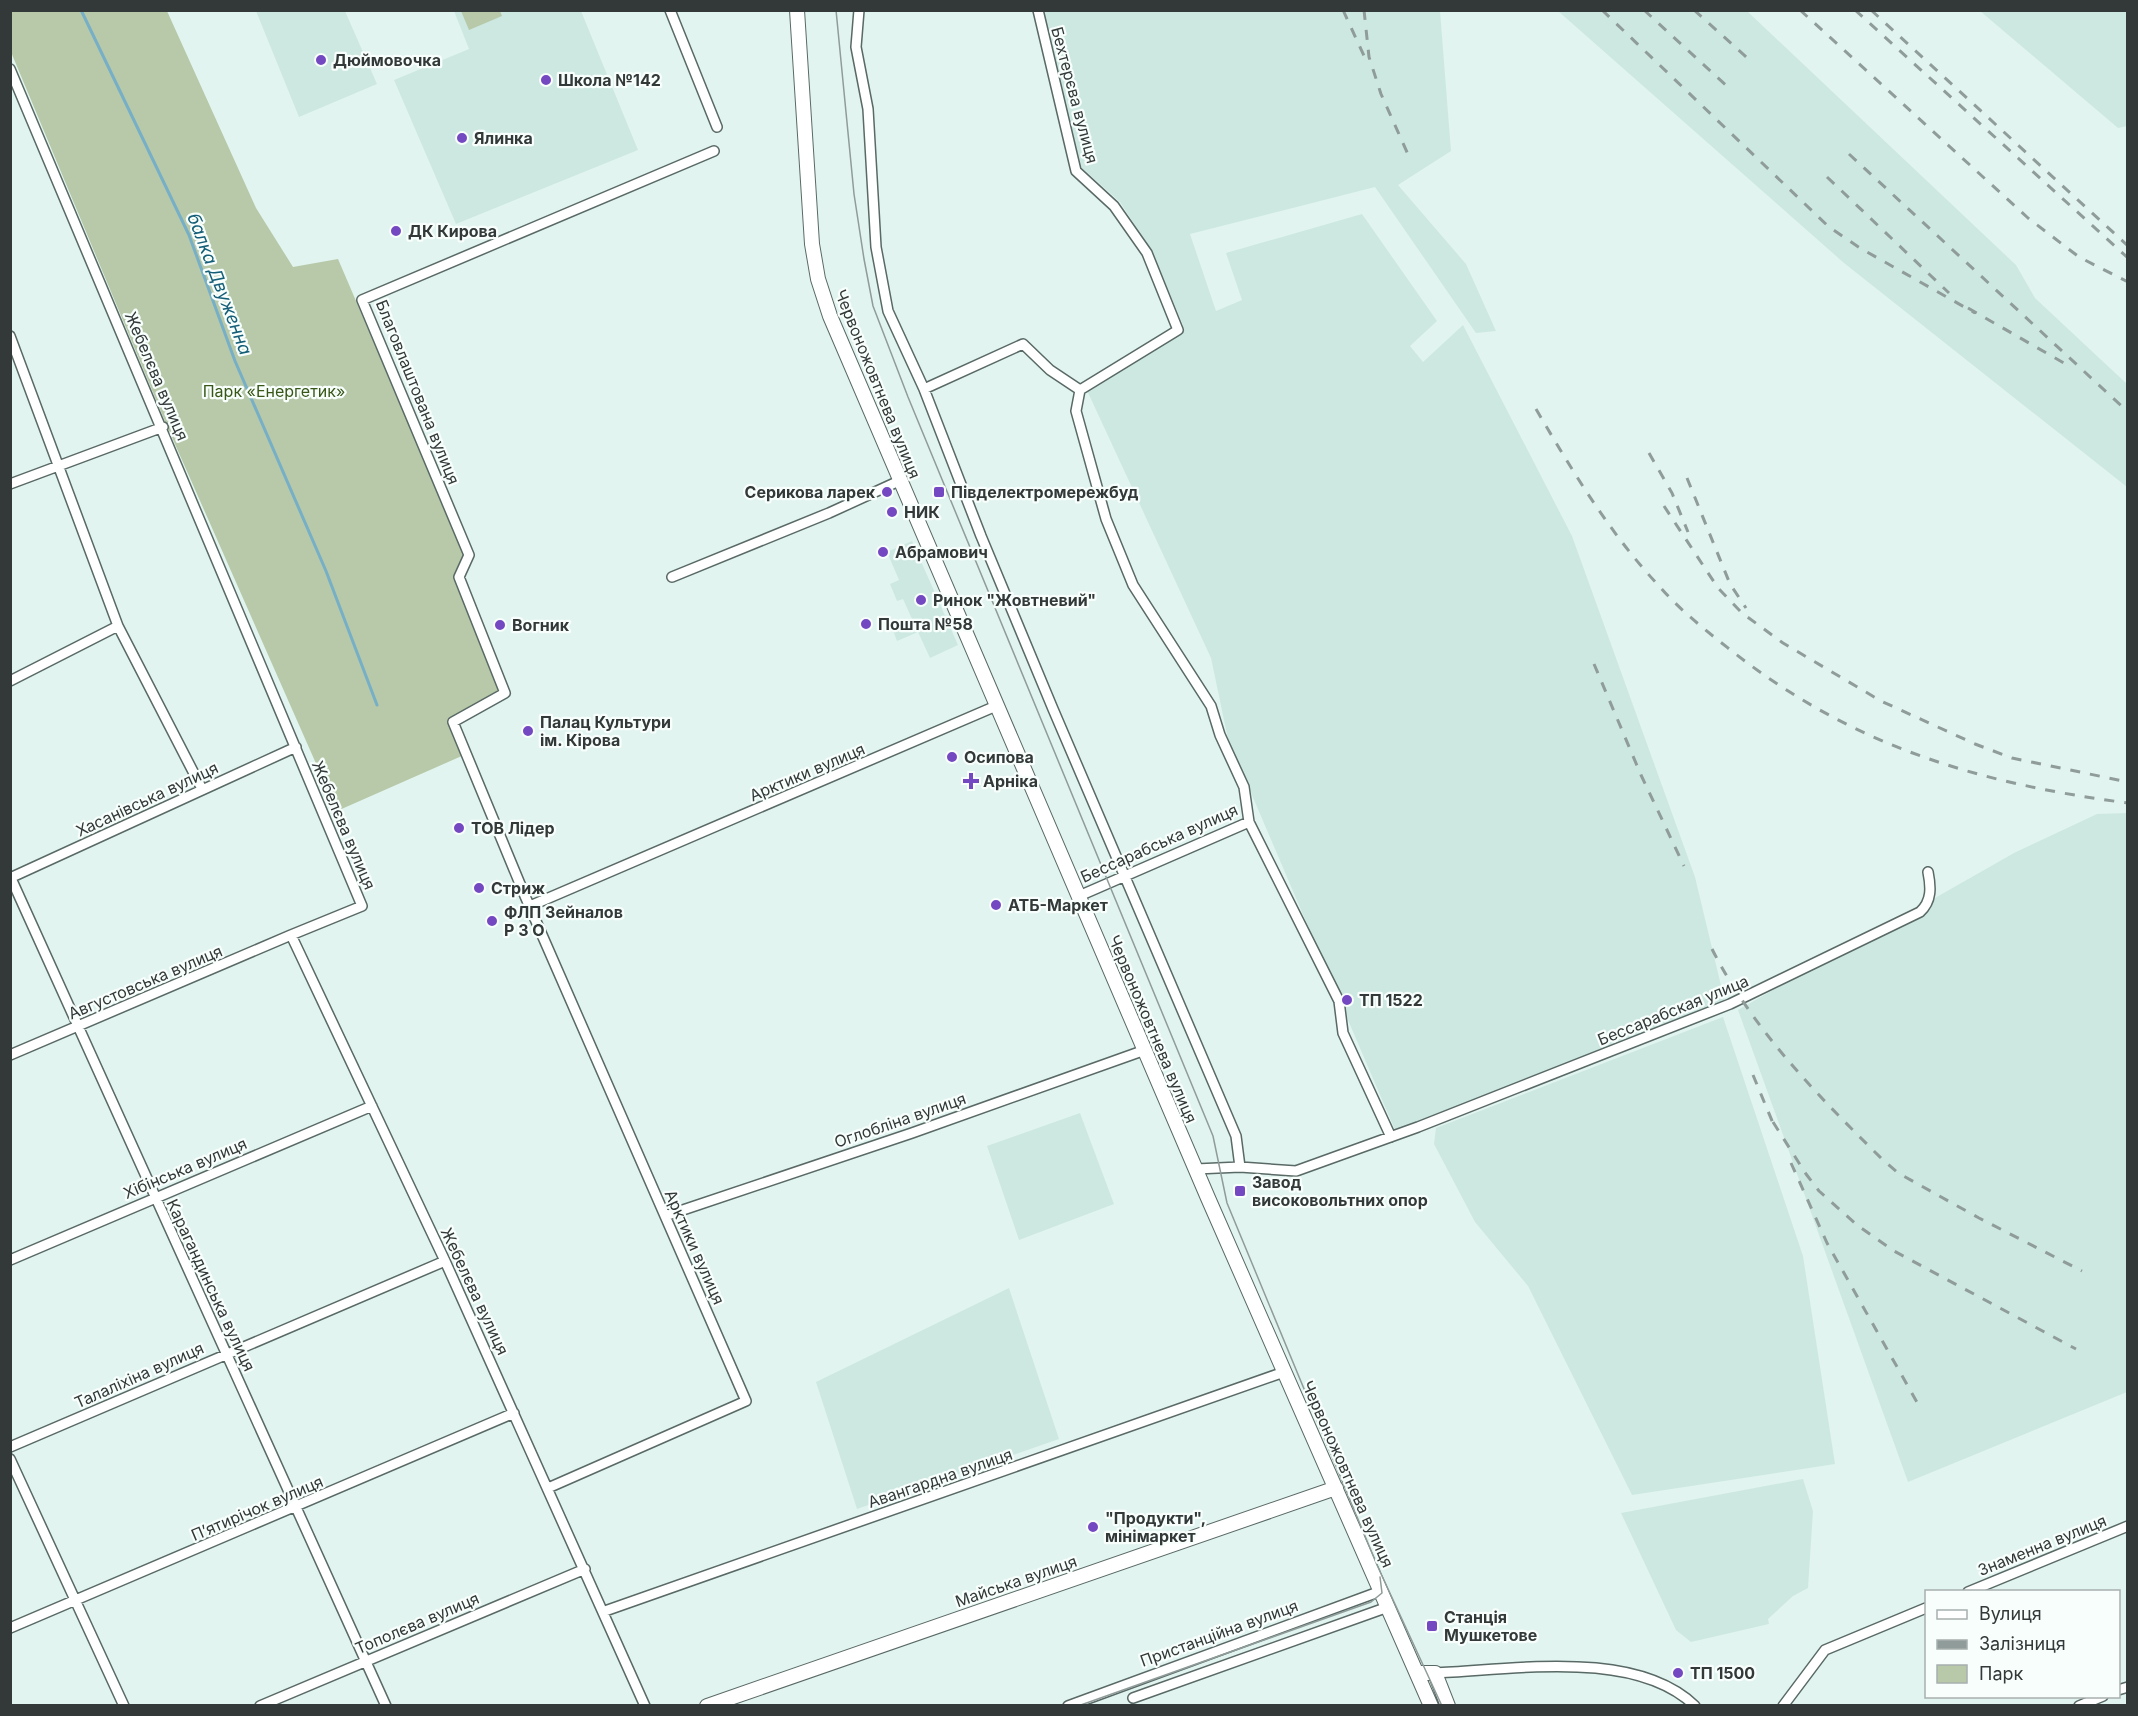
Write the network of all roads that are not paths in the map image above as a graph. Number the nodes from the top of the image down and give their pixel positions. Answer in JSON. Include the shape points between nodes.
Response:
{"nodes":[{"id":1,"x":670,"y":10,"type":"edge"},
{"id":2,"x":797,"y":10,"type":"edge"},
{"id":3,"x":859,"y":10,"type":"edge"},
{"id":4,"x":1038,"y":10,"type":"edge"},
{"id":5,"x":10,"y":69,"type":"edge"},
{"id":6,"x":717,"y":127,"type":"dead end"},
{"id":7,"x":714,"y":151,"type":"dead end"},
{"id":8,"x":10,"y":336,"type":"edge"},
{"id":9,"x":924,"y":389,"type":"junction"},
{"id":10,"x":1080,"y":390,"type":"junction"},
{"id":11,"x":163,"y":427,"type":"junction"},
{"id":12,"x":57,"y":465,"type":"junction"},
{"id":13,"x":899,"y":481,"type":"junction"},
{"id":14,"x":10,"y":484,"type":"edge"},
{"id":15,"x":672,"y":577,"type":"dead end"},
{"id":16,"x":118,"y":626,"type":"junction"},
{"id":17,"x":10,"y":681,"type":"edge"},
{"id":18,"x":996,"y":706,"type":"junction"},
{"id":19,"x":453,"y":722,"type":"joint"},
{"id":20,"x":296,"y":747,"type":"junction"},
{"id":21,"x":202,"y":789,"type":"junction"},
{"id":22,"x":1249,"y":822,"type":"junction"},
{"id":23,"x":1928,"y":872,"type":"dead end"},
{"id":24,"x":1124,"y":875,"type":"junction"},
{"id":25,"x":11,"y":877,"type":"edge"},
{"id":26,"x":1078,"y":896,"type":"junction"},
{"id":27,"x":530,"y":906,"type":"junction"},
{"id":28,"x":291,"y":935,"type":"junction"},
{"id":29,"x":78,"y":1027,"type":"junction"},
{"id":30,"x":1145,"y":1050,"type":"junction"},
{"id":31,"x":10,"y":1055,"type":"edge"},
{"id":32,"x":372,"y":1106,"type":"junction"},
{"id":33,"x":1391,"y":1137,"type":"junction"},
{"id":34,"x":1240,"y":1167,"type":"junction"},
{"id":35,"x":1196,"y":1169,"type":"junction"},
{"id":36,"x":154,"y":1197,"type":"junction"},
{"id":37,"x":665,"y":1216,"type":"junction"},
{"id":38,"x":10,"y":1260,"type":"edge"},
{"id":39,"x":445,"y":1261,"type":"junction"},
{"id":40,"x":226,"y":1353,"type":"junction"},
{"id":41,"x":1284,"y":1372,"type":"junction"},
{"id":42,"x":514,"y":1413,"type":"junction"},
{"id":43,"x":10,"y":1447,"type":"edge"},
{"id":44,"x":10,"y":1459,"type":"edge"},
{"id":45,"x":548,"y":1488,"type":"junction"},
{"id":46,"x":1336,"y":1488,"type":"junction"},
{"id":47,"x":297,"y":1508,"type":"junction"},
{"id":48,"x":2127,"y":1526,"type":"edge"},
{"id":49,"x":585,"y":1569,"type":"junction"},
{"id":50,"x":1973,"y":1590,"type":"edge"},
{"id":51,"x":1381,"y":1591,"type":"junction"},
{"id":52,"x":76,"y":1601,"type":"junction"},
{"id":53,"x":1388,"y":1607,"type":"junction"},
{"id":54,"x":1925,"y":1608,"type":"edge"},
{"id":55,"x":605,"y":1611,"type":"junction"},
{"id":56,"x":10,"y":1628,"type":"edge"},
{"id":57,"x":366,"y":1661,"type":"junction"},
{"id":58,"x":1417,"y":1673,"type":"junction"},
{"id":59,"x":1435,"y":1673,"type":"junction"},
{"id":60,"x":1133,"y":1698,"type":"dead end"},
{"id":61,"x":2098,"y":1698,"type":"edge"},
{"id":62,"x":124,"y":1706,"type":"edge"},
{"id":63,"x":260,"y":1706,"type":"edge"},
{"id":64,"x":386,"y":1706,"type":"edge"},
{"id":65,"x":645,"y":1706,"type":"edge"},
{"id":66,"x":707,"y":1706,"type":"edge"},
{"id":67,"x":1068,"y":1706,"type":"edge"},
{"id":68,"x":1431,"y":1706,"type":"edge"},
{"id":69,"x":1448,"y":1706,"type":"edge"},
{"id":70,"x":1695,"y":1706,"type":"edge"},
{"id":71,"x":1783,"y":1706,"type":"edge"},
{"id":72,"x":2079,"y":1706,"type":"edge"}],
"edges":[{"from":1,"to":6,"type":"street"},
{"from":2,"to":13,"type":"main road","name":"Червоножовтнева вулиця","via":[[812,244],[818,279]]},
{"from":3,"to":9,"type":"street","via":[[856,47],[868,109],[876,247],[882,283],[888,311]]},
{"from":4,"to":10,"type":"street","name":"Бехтерєва вулиця","via":[[1076,171],[1114,206],[1147,253],[1178,330]]},
{"from":5,"to":11,"type":"street","name":"Жебелєва вулиця"},
{"from":7,"to":19,"type":"street","name":"Благовлаштована вулиця","via":[[362,300],[469,555],[459,577],[506,693]]},
{"from":8,"to":12,"type":"street"},
{"from":9,"to":10,"type":"street","via":[[1023,344],[1050,370]]},
{"from":9,"to":24,"type":"street","via":[[985,547]]},
{"from":10,"to":22,"type":"street","name":"Бессарабська вулиця","via":[[1076,411],[1106,519],[1133,585],[1211,706],[1244,787]]},
{"from":11,"to":12,"type":"street"},
{"from":11,"to":20,"type":"street","name":"Жебелєва вулиця"},
{"from":12,"to":14,"type":"street"},
{"from":12,"to":16,"type":"street"},
{"from":13,"to":15,"type":"street"},
{"from":13,"to":18,"type":"main road","name":"Червоножовтнева вулиця"},
{"from":16,"to":17,"type":"street"},
{"from":16,"to":21,"type":"street"},
{"from":18,"to":26,"type":"main road","name":"Червоножовтнева вулиця"},
{"from":18,"to":27,"type":"street","name":"Арктики вулиця"},
{"from":19,"to":27,"type":"street","name":"Арктики вулиця"},
{"from":20,"to":21,"type":"street","name":"Хасанівська вулиця"},
{"from":20,"to":28,"type":"street","name":"Жебелєва вулиця","via":[[362,906]]},
{"from":21,"to":25,"type":"street","name":"Хасанівська вулиця"},
{"from":22,"to":24,"type":"street","name":"Бессарабська вулиця"},
{"from":22,"to":33,"type":"street","via":[[1339,1001],[1343,1032]]},
{"from":23,"to":33,"type":"street","name":"Бессарабская улица","via":[[1930,895],[1920,912],[1730,1004]]},
{"from":24,"to":26,"type":"street","name":"Бессарабська вулиця"},
{"from":24,"to":34,"type":"street","via":[[1236,1136]]},
{"from":25,"to":29,"type":"street","name":"Карагандинська вулиця"},
{"from":26,"to":30,"type":"main road","name":"Червоножовтнева вулиця"},
{"from":27,"to":37,"type":"street","name":"Арктики вулиця"},
{"from":28,"to":29,"type":"street","name":"Августовська вулиця"},
{"from":28,"to":32,"type":"street","name":"Жебелєва вулиця"},
{"from":29,"to":31,"type":"street","name":"Августовська вулиця"},
{"from":29,"to":36,"type":"street","name":"Карагандинська вулиця"},
{"from":30,"to":35,"type":"main road","name":"Червоножовтнева вулиця"},
{"from":30,"to":37,"type":"street","name":"Оглобліна вулиця"},
{"from":32,"to":36,"type":"street","name":"Хібінська вулиця"},
{"from":32,"to":39,"type":"street","name":"Жебелєва вулиця"},
{"from":33,"to":34,"type":"street","name":"Бессарабская улица","via":[[1296,1172]]},
{"from":34,"to":35,"type":"street","name":"Бессарабская улица"},
{"from":35,"to":41,"type":"main road","name":"Червоножовтнева вулиця"},
{"from":36,"to":38,"type":"street","name":"Хібінська вулиця"},
{"from":36,"to":40,"type":"street","name":"Карагандинська вулиця"},
{"from":37,"to":45,"type":"street","name":"Арктики вулиця","via":[[746,1401]]},
{"from":39,"to":40,"type":"street","name":"Талаліхіна вулиця"},
{"from":39,"to":42,"type":"street","name":"Жебелєва вулиця"},
{"from":40,"to":43,"type":"street","name":"Талаліхіна вулиця"},
{"from":40,"to":47,"type":"street","name":"Карагандинська вулиця"},
{"from":41,"to":46,"type":"main road","name":"Червоножовтнева вулиця"},
{"from":41,"to":55,"type":"street","name":"Авангардна вулиця"},
{"from":42,"to":45,"type":"street","name":"Жебелєва вулиця"},
{"from":42,"to":47,"type":"street","name":"П’ятирічок вулиця"},
{"from":44,"to":52,"type":"street"},
{"from":45,"to":49,"type":"street","name":"Жебелєва вулиця"},
{"from":46,"to":51,"type":"main road","name":"Червоножовтнева вулиця"},
{"from":46,"to":66,"type":"main road","name":"Майська вулиця"},
{"from":47,"to":52,"type":"street","name":"П’ятирічок вулиця"},
{"from":47,"to":57,"type":"street","name":"Карагандинська вулиця"},
{"from":48,"to":50,"type":"street","name":"Знаменна вулиця"},
{"from":49,"to":55,"type":"street","name":"Жебелєва вулиця"},
{"from":49,"to":57,"type":"street","name":"Тополєва вулиця"},
{"from":51,"to":53,"type":"main road","name":"Червоножовтнева вулиця"},
{"from":51,"to":67,"type":"street","name":"Пристанційна вулиця"},
{"from":52,"to":56,"type":"street","name":"П’ятирічок вулиця"},
{"from":52,"to":62,"type":"street"},
{"from":53,"to":58,"type":"main road","name":"Червоножовтнева вулиця"},
{"from":53,"to":60,"type":"street","name":"Пристанційна вулиця"},
{"from":54,"to":71,"type":"street","via":[[1826,1650]]},
{"from":55,"to":65,"type":"street","name":"Жебелєва вулиця"},
{"from":57,"to":63,"type":"street","name":"Тополєва вулиця"},
{"from":57,"to":64,"type":"street","name":"Карагандинська вулиця"},
{"from":58,"to":59,"type":"main road"},
{"from":58,"to":68,"type":"main road","name":"Червоножовтнева вулиця"},
{"from":59,"to":69,"type":"main road"},
{"from":59,"to":70,"type":"street","via":[[1598,1666],[1658,1681]]},
{"from":61,"to":72,"type":"street"}]}
